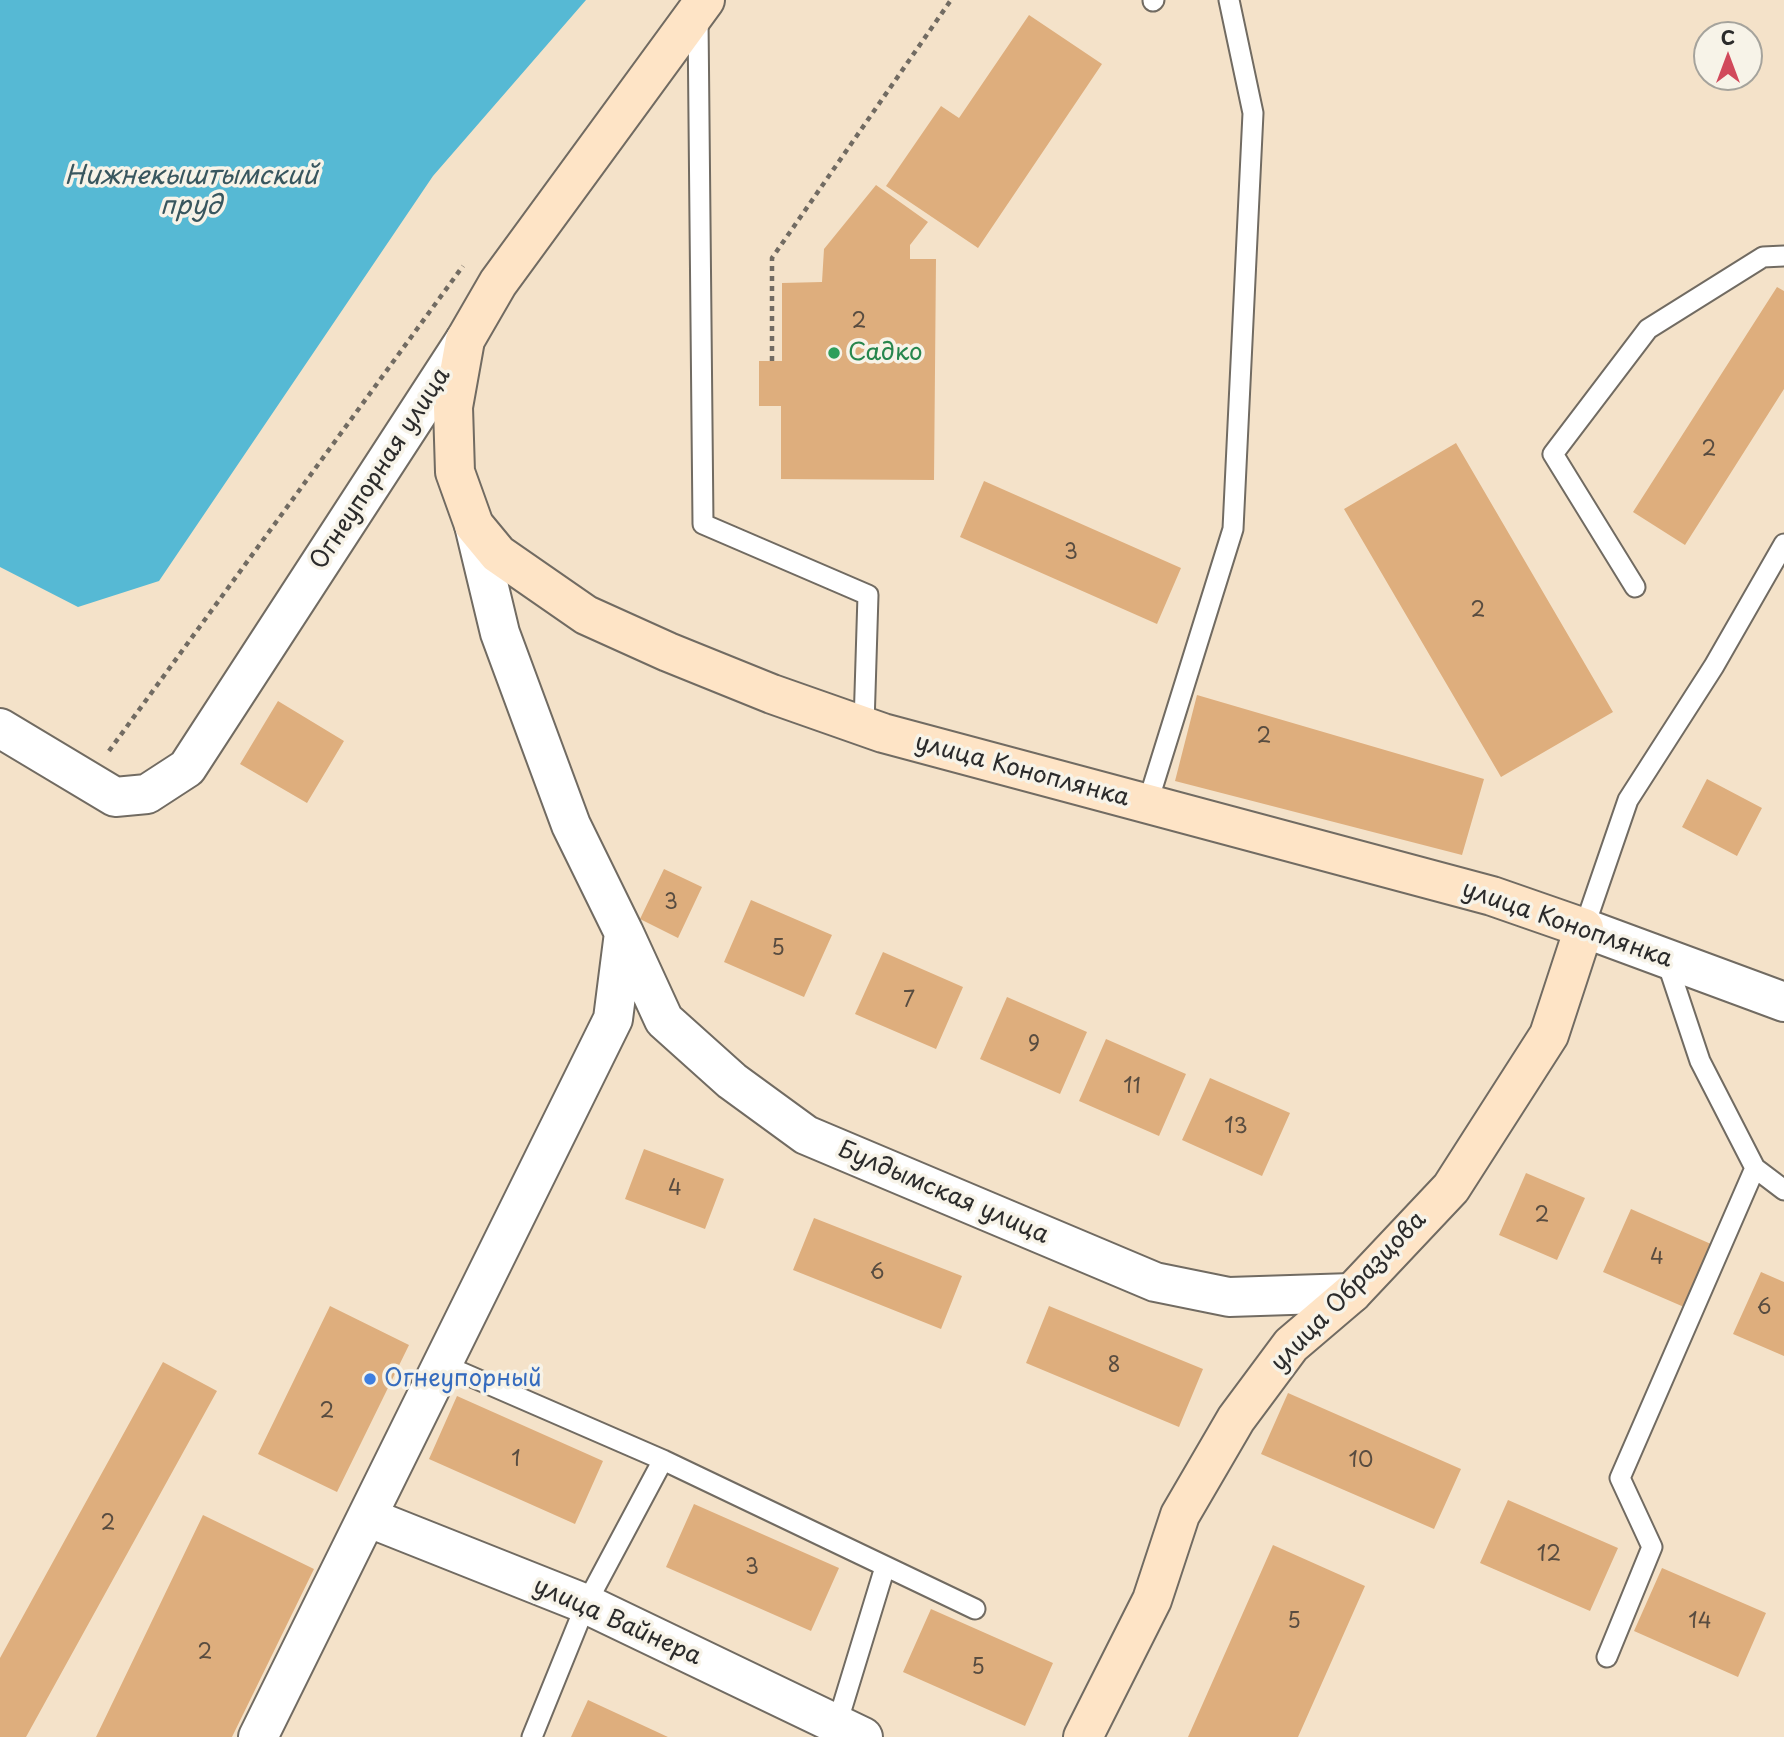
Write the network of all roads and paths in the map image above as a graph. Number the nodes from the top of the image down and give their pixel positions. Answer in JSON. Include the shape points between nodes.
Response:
{"nodes":[{"id":1,"x":951,"y":0,"type":"edge"},
{"id":2,"x":1229,"y":0,"type":"edge"},
{"id":3,"x":701,"y":4,"type":"edge"},
{"id":4,"x":1784,"y":256,"type":"edge"},
{"id":5,"x":466,"y":262,"type":"dead end"},
{"id":6,"x":465,"y":340,"type":"junction"},
{"id":7,"x":772,"y":361,"type":"dead end"},
{"id":8,"x":474,"y":525,"type":"junction"},
{"id":9,"x":1784,"y":544,"type":"edge"},
{"id":10,"x":1635,"y":587,"type":"dead end"},
{"id":11,"x":864,"y":724,"type":"junction"},
{"id":12,"x":0,"y":728,"type":"edge"},
{"id":13,"x":86,"y":782,"type":"junction"},
{"id":14,"x":1147,"y":805,"type":"junction"},
{"id":15,"x":1584,"y":928,"type":"junction"},
{"id":16,"x":624,"y":933,"type":"junction"},
{"id":17,"x":1666,"y":959,"type":"junction"},
{"id":18,"x":1784,"y":1002,"type":"edge"},
{"id":19,"x":1755,"y":1168,"type":"junction"},
{"id":20,"x":1784,"y":1191,"type":"edge"},
{"id":21,"x":1352,"y":1293,"type":"junction"},
{"id":22,"x":442,"y":1364,"type":"junction"},
{"id":23,"x":663,"y":1460,"type":"junction"},
{"id":24,"x":367,"y":1517,"type":"junction"},
{"id":25,"x":885,"y":1567,"type":"junction"},
{"id":26,"x":586,"y":1604,"type":"junction"},
{"id":27,"x":975,"y":1609,"type":"dead end"},
{"id":28,"x":1607,"y":1657,"type":"dead end"},
{"id":29,"x":850,"y":1730,"type":"edge"},
{"id":30,"x":258,"y":1737,"type":"edge"},
{"id":31,"x":532,"y":1737,"type":"edge"},
{"id":32,"x":1083,"y":1737,"type":"edge"}],
"edges":[{"from":1,"to":7,"type":"path","via":[[772,258]]},
{"from":2,"to":14,"type":"lane","via":[[1253,113],[1233,529]]},
{"from":3,"to":6,"type":"main road","name":"Огнеупорная улица","via":[[498,283]]},
{"from":3,"to":11,"type":"lane","via":[[703,524],[868,595]]},
{"from":4,"to":10,"type":"lane","via":[[1763,257],[1648,329],[1553,454]]},
{"from":5,"to":13,"type":"path"},
{"from":6,"to":8,"type":"main road","name":"улица Коноплянка","via":[[453,407],[455,472]]},
{"from":6,"to":13,"type":"street","name":"Огнеупорная улица","via":[[187,768],[147,794],[115,797]]},
{"from":8,"to":11,"type":"main road","name":"улица Коноплянка","via":[[498,554],[586,615],[772,694]]},
{"from":8,"to":16,"type":"street","name":"Булдымская улица","via":[[500,633],[571,825]]},
{"from":9,"to":15,"type":"lane","via":[[1714,666],[1628,800]]},
{"from":11,"to":14,"type":"main road","name":"улица Коноплянка"},
{"from":12,"to":13,"type":"street","name":"Огнеупорная улица"},
{"from":14,"to":15,"type":"main road","name":"улица Коноплянка","via":[[1492,896]]},
{"from":15,"to":17,"type":"street","name":"улица Коноплянка"},
{"from":15,"to":21,"type":"main road","name":"улица Образцова","via":[[1549,1035],[1451,1188]]},
{"from":16,"to":21,"type":"street","name":"Булдымская улица","via":[[664,1020],[732,1081],[806,1135],[1155,1282],[1229,1297]]},
{"from":16,"to":22,"type":"street","via":[[613,1019]]},
{"from":17,"to":18,"type":"street","name":"улица Коноплянка"},
{"from":17,"to":19,"type":"lane","via":[[1700,1060]]},
{"from":19,"to":20,"type":"lane"},
{"from":19,"to":28,"type":"lane","via":[[1620,1478],[1652,1547]]},
{"from":21,"to":32,"type":"main road","name":"улица Образцова","via":[[1291,1345],[1236,1419],[1180,1516],[1152,1600]]},
{"from":22,"to":23,"type":"lane"},
{"from":22,"to":24,"type":"street"},
{"from":23,"to":25,"type":"lane"},
{"from":23,"to":26,"type":"lane"},
{"from":24,"to":26,"type":"street","name":"улица Вайнера"},
{"from":24,"to":30,"type":"street"},
{"from":25,"to":27,"type":"lane"},
{"from":25,"to":29,"type":"lane"},
{"from":26,"to":29,"type":"street","name":"улица Вайнера"},
{"from":26,"to":31,"type":"lane"}]}
